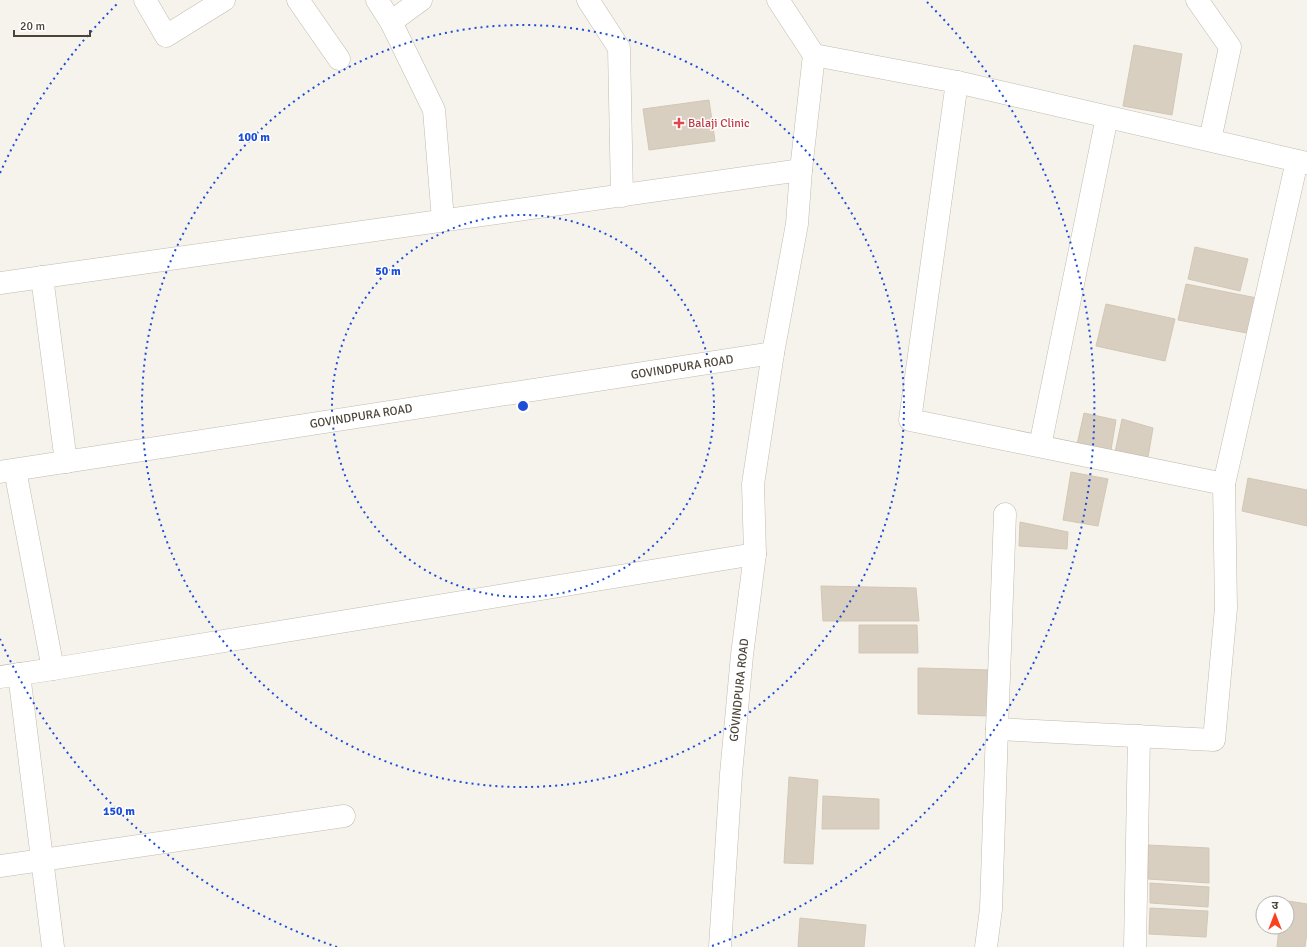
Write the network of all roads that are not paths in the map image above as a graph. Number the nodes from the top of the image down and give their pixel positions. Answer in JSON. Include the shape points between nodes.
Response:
{"nodes":[{"id":1,"x":145,"y":0,"type":"edge"},
{"id":2,"x":224,"y":0,"type":"edge"},
{"id":3,"x":298,"y":0,"type":"edge"},
{"id":4,"x":377,"y":0,"type":"edge"},
{"id":5,"x":421,"y":0,"type":"edge"},
{"id":6,"x":588,"y":0,"type":"edge"},
{"id":7,"x":778,"y":0,"type":"edge"},
{"id":8,"x":1197,"y":0,"type":"edge"},
{"id":9,"x":391,"y":22,"type":"junction"},
{"id":10,"x":814,"y":55,"type":"junction"},
{"id":11,"x":339,"y":59,"type":"dead end"},
{"id":12,"x":956,"y":82,"type":"junction"},
{"id":13,"x":1107,"y":117,"type":"junction"},
{"id":14,"x":1210,"y":140,"type":"junction"},
{"id":15,"x":1302,"y":162,"type":"edge"},
{"id":16,"x":801,"y":170,"type":"junction"},
{"id":17,"x":622,"y":196,"type":"junction"},
{"id":18,"x":443,"y":220,"type":"junction"},
{"id":19,"x":42,"y":277,"type":"junction"},
{"id":20,"x":0,"y":282,"type":"edge"},
{"id":21,"x":773,"y":354,"type":"junction"},
{"id":22,"x":1040,"y":446,"type":"junction"},
{"id":23,"x":66,"y":462,"type":"junction"},
{"id":24,"x":7,"y":471,"type":"edge"},
{"id":25,"x":1224,"y":484,"type":"junction"},
{"id":26,"x":1005,"y":514,"type":"dead end"},
{"id":27,"x":754,"y":554,"type":"junction"},
{"id":28,"x":53,"y":669,"type":"junction"},
{"id":29,"x":9,"y":675,"type":"edge"},
{"id":30,"x":998,"y":729,"type":"junction"},
{"id":31,"x":1139,"y":736,"type":"junction"},
{"id":32,"x":344,"y":816,"type":"dead end"},
{"id":33,"x":42,"y":860,"type":"junction"},
{"id":34,"x":0,"y":866,"type":"edge"},
{"id":35,"x":52,"y":947,"type":"edge"},
{"id":36,"x":720,"y":947,"type":"edge"},
{"id":37,"x":986,"y":947,"type":"edge"},
{"id":38,"x":1135,"y":947,"type":"edge"}],
"edges":[{"from":1,"to":2,"type":"street","via":[[166,36]]},
{"from":3,"to":11,"type":"street"},
{"from":4,"to":9,"type":"street"},
{"from":5,"to":9,"type":"street"},
{"from":6,"to":17,"type":"street","via":[[619,48]]},
{"from":7,"to":10,"type":"street"},
{"from":8,"to":14,"type":"street","via":[[1230,47]]},
{"from":9,"to":18,"type":"street","via":[[434,110]]},
{"from":10,"to":12,"type":"street"},
{"from":10,"to":16,"type":"street"},
{"from":12,"to":13,"type":"street"},
{"from":12,"to":22,"type":"street","via":[[910,420]]},
{"from":13,"to":14,"type":"street"},
{"from":13,"to":22,"type":"street"},
{"from":14,"to":15,"type":"street"},
{"from":15,"to":25,"type":"street"},
{"from":16,"to":17,"type":"street"},
{"from":16,"to":21,"type":"street","via":[[797,224]]},
{"from":17,"to":18,"type":"street"},
{"from":18,"to":19,"type":"street"},
{"from":19,"to":20,"type":"street"},
{"from":19,"to":23,"type":"street"},
{"from":21,"to":23,"type":"street","name":"GOVINDPURA ROAD"},
{"from":21,"to":27,"type":"street","name":"GOVINDPURA ROAD","via":[[753,484]]},
{"from":22,"to":25,"type":"street"},
{"from":23,"to":24,"type":"street","name":"GOVINDPURA ROAD"},
{"from":24,"to":28,"type":"street"},
{"from":25,"to":31,"type":"street","via":[[1226,608],[1214,740]]},
{"from":26,"to":30,"type":"street"},
{"from":27,"to":28,"type":"street"},
{"from":27,"to":36,"type":"street","name":"GOVINDPURA ROAD","via":[[731,774]]},
{"from":28,"to":29,"type":"street"},
{"from":29,"to":33,"type":"street"},
{"from":30,"to":31,"type":"street"},
{"from":30,"to":37,"type":"street","via":[[991,909]]},
{"from":31,"to":38,"type":"street"},
{"from":32,"to":33,"type":"street"},
{"from":33,"to":34,"type":"street"},
{"from":33,"to":35,"type":"street"}]}
